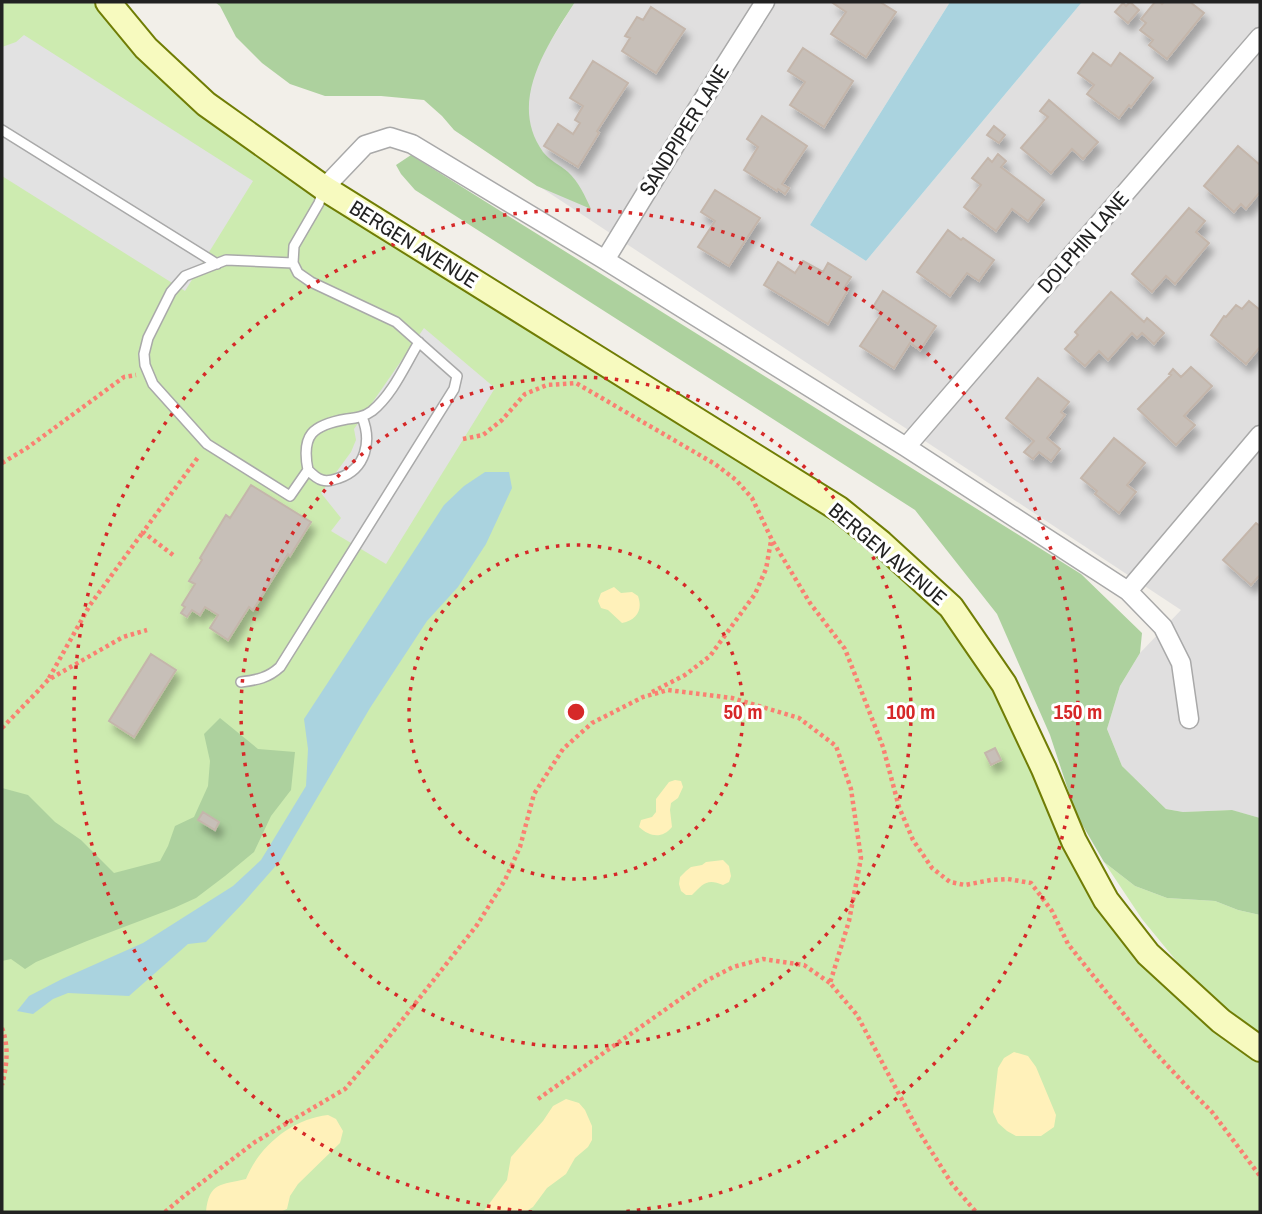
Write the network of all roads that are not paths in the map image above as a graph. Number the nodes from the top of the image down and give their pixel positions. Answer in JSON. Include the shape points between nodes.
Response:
{"nodes":[{"id":1,"x":108,"y":2,"type":"edge"},
{"id":2,"x":765,"y":2,"type":"edge"},
{"id":3,"x":1260,"y":37,"type":"edge"},
{"id":4,"x":2,"y":130,"type":"edge"},
{"id":5,"x":324,"y":188,"type":"junction"},
{"id":6,"x":605,"y":260,"type":"junction"},
{"id":7,"x":293,"y":263,"type":"junction"},
{"id":8,"x":217,"y":264,"type":"junction"},
{"id":9,"x":419,"y":342,"type":"junction"},
{"id":10,"x":362,"y":417,"type":"junction"},
{"id":11,"x":1260,"y":435,"type":"edge"},
{"id":12,"x":906,"y":447,"type":"junction"},
{"id":13,"x":308,"y":470,"type":"junction"},
{"id":14,"x":1128,"y":591,"type":"junction"},
{"id":15,"x":241,"y":682,"type":"dead end"},
{"id":16,"x":1189,"y":719,"type":"dead end"},
{"id":17,"x":1260,"y":1049,"type":"edge"}],
"edges":[{"from":1,"to":5,"type":"main road","name":"BERGEN AVENUE","via":[[146,48],[206,104]]},
{"from":2,"to":6,"type":"street","name":"SANDPIPER LANE"},
{"from":3,"to":12,"type":"street","name":"DOLPHIN LANE"},
{"from":4,"to":8,"type":"lane"},
{"from":5,"to":6,"type":"street","name":"BERGEN AVENUE","via":[[365,145],[390,137],[412,145]]},
{"from":5,"to":7,"type":"lane","via":[[295,246]]},
{"from":5,"to":17,"type":"main road","name":"BERGEN AVENUE","via":[[839,509],[941,597],[1004,684],[1074,841],[1106,900],[1148,954],[1221,1021]]},
{"from":6,"to":12,"type":"street","name":"BERGEN AVENUE"},
{"from":7,"to":8,"type":"lane","via":[[226,260]]},
{"from":7,"to":9,"type":"lane","via":[[311,282],[396,322]]},
{"from":8,"to":13,"type":"lane","via":[[184,276],[171,292],[148,338],[144,354],[148,374],[207,444],[290,496]]},
{"from":9,"to":10,"type":"lane","via":[[384,400]]},
{"from":9,"to":15,"type":"lane","via":[[457,376],[454,389],[280,667],[270,676]]},
{"from":10,"to":13,"type":"lane","via":[[320,425],[308,438]]},
{"from":10,"to":13,"type":"lane","via":[[368,430],[360,464],[346,476],[330,481],[320,480]]},
{"from":11,"to":14,"type":"street"},
{"from":12,"to":14,"type":"street","name":"BERGEN AVENUE"},
{"from":14,"to":16,"type":"street","name":"BERGEN AVENUE","via":[[1163,627],[1181,663]]}]}
